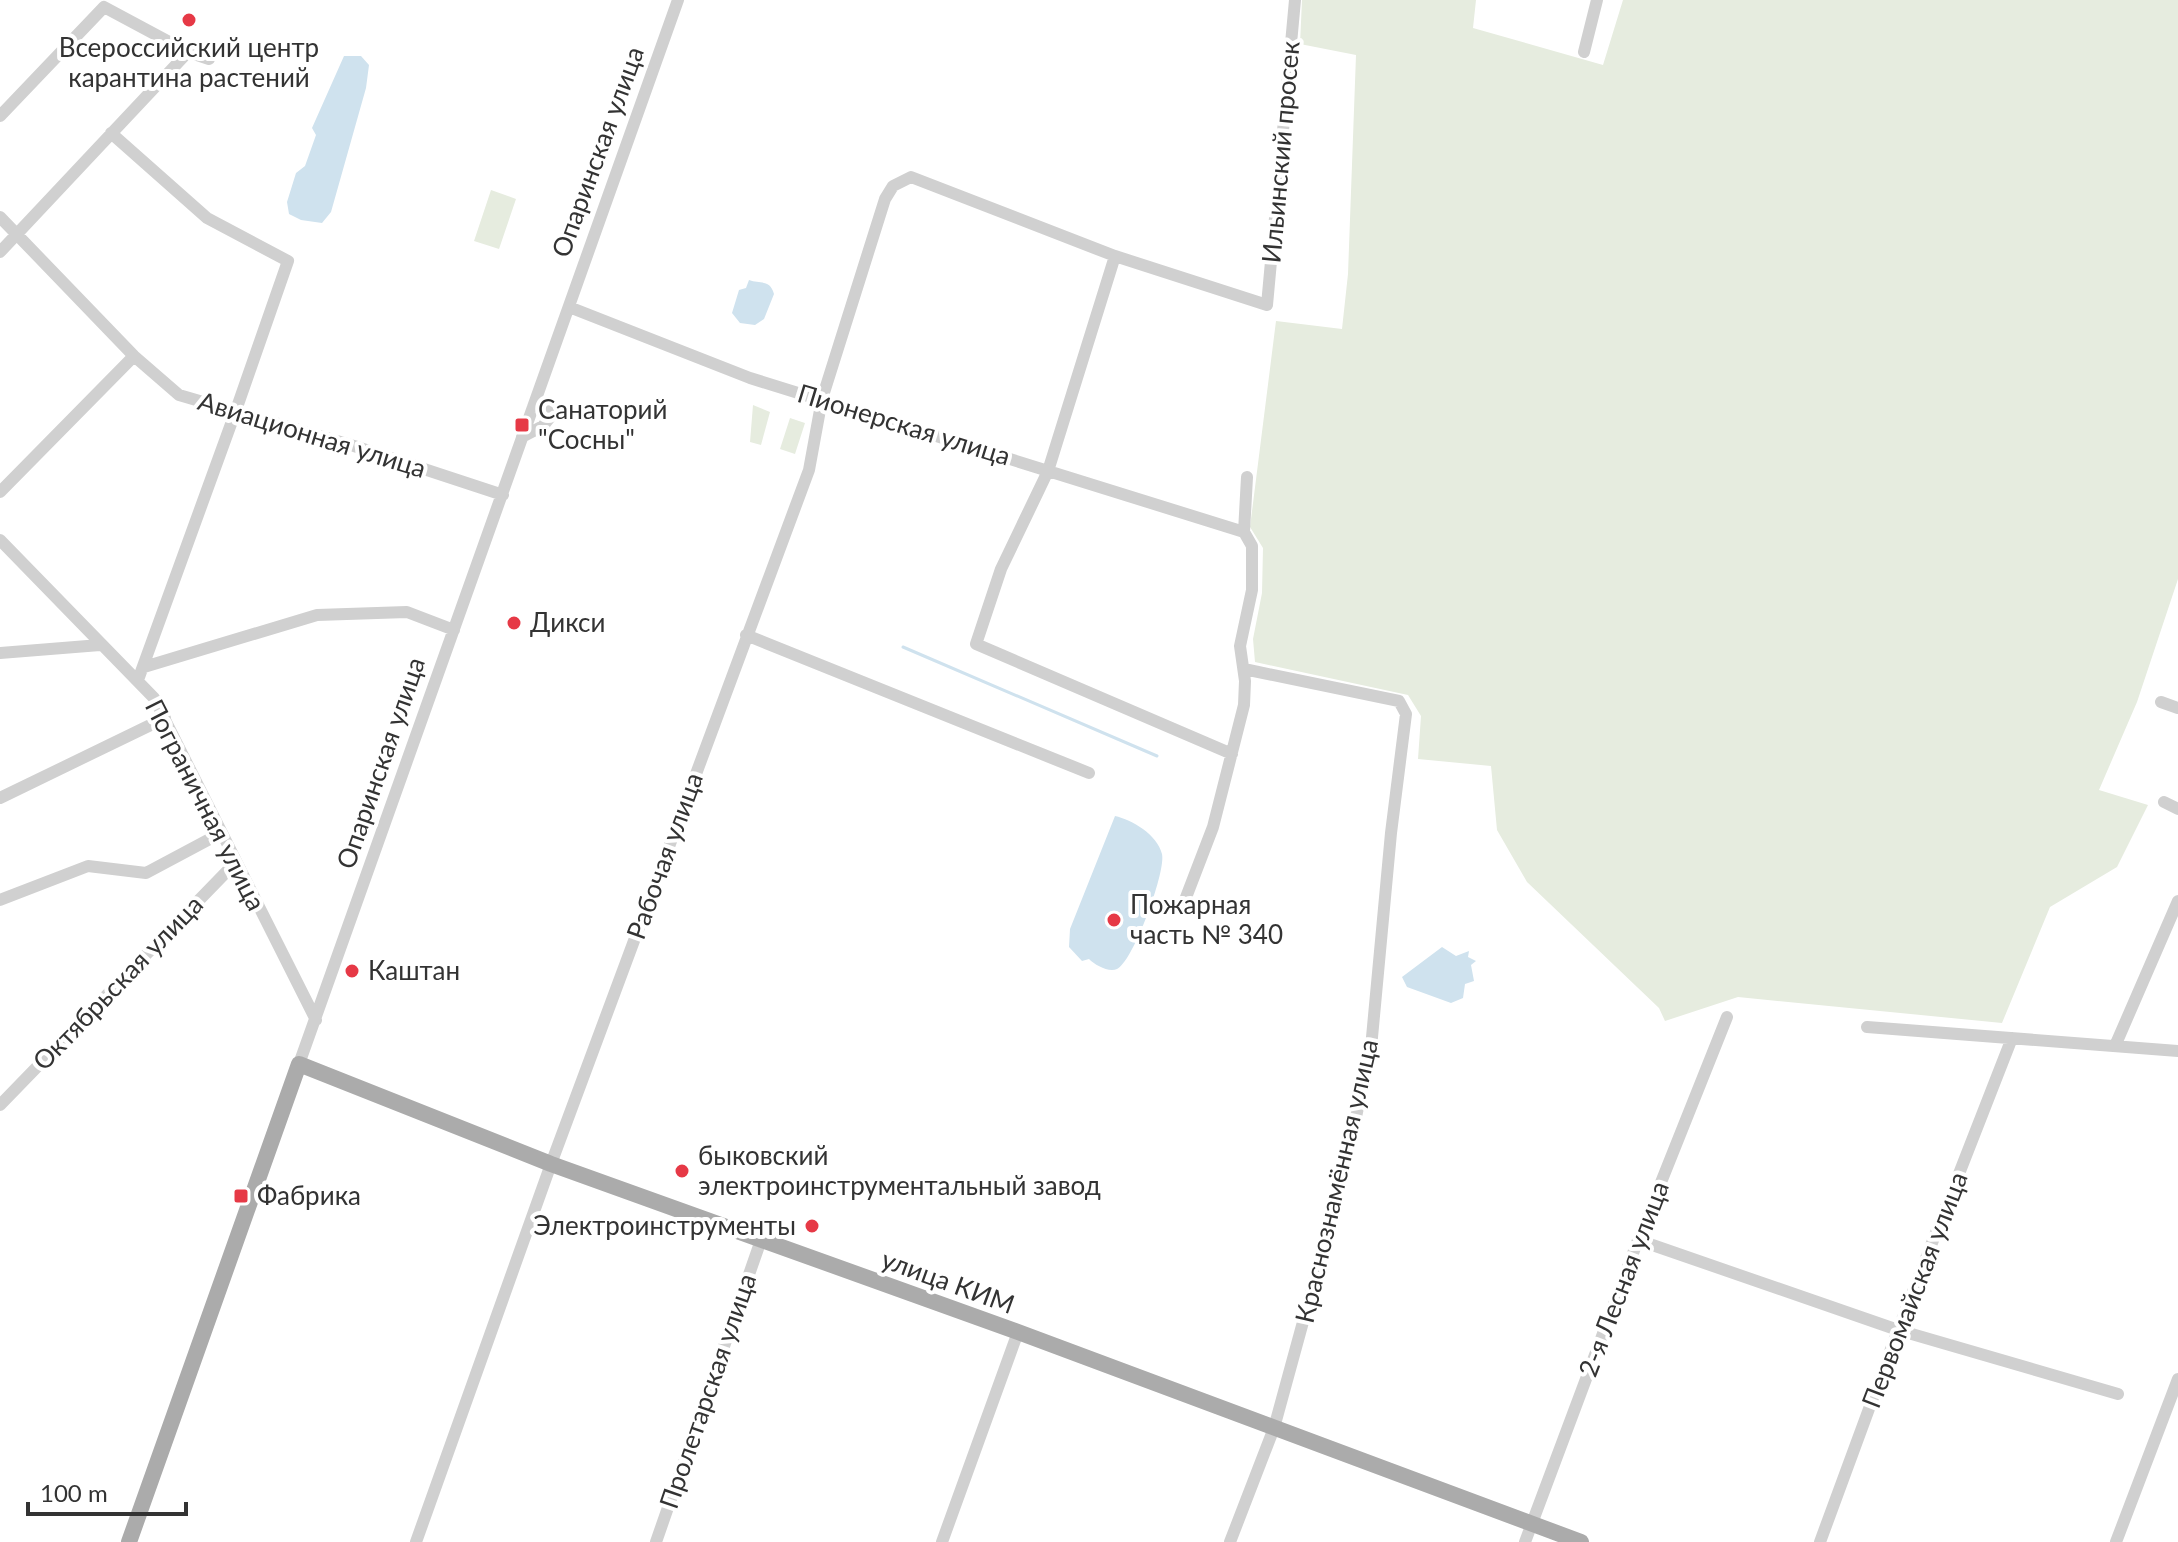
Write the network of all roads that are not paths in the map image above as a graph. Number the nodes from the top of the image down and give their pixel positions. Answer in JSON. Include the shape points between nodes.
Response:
{"nodes":[{"id":1,"x":678,"y":0,"type":"edge"},
{"id":2,"x":1295,"y":0,"type":"edge"},
{"id":3,"x":1597,"y":0,"type":"edge"},
{"id":4,"x":188,"y":52,"type":"junction"},
{"id":5,"x":1584,"y":52,"type":"dead end"},
{"id":6,"x":209,"y":59,"type":"dead end"},
{"id":7,"x":0,"y":116,"type":"edge"},
{"id":8,"x":111,"y":133,"type":"junction"},
{"id":9,"x":0,"y":217,"type":"edge"},
{"id":10,"x":17,"y":234,"type":"junction"},
{"id":11,"x":0,"y":252,"type":"edge"},
{"id":12,"x":1115,"y":256,"type":"junction"},
{"id":13,"x":569,"y":307,"type":"junction"},
{"id":14,"x":134,"y":356,"type":"junction"},
{"id":15,"x":822,"y":399,"type":"junction"},
{"id":16,"x":533,"y":407,"type":"junction"},
{"id":17,"x":235,"y":413,"type":"junction"},
{"id":18,"x":522,"y":437,"type":"junction"},
{"id":19,"x":1048,"y":471,"type":"junction"},
{"id":20,"x":1247,"y":477,"type":"dead end"},
{"id":21,"x":0,"y":492,"type":"edge"},
{"id":22,"x":503,"y":495,"type":"junction"},
{"id":23,"x":1244,"y":532,"type":"junction"},
{"id":24,"x":0,"y":540,"type":"edge"},
{"id":25,"x":454,"y":630,"type":"junction"},
{"id":26,"x":746,"y":635,"type":"junction"},
{"id":27,"x":100,"y":645,"type":"junction"},
{"id":28,"x":0,"y":653,"type":"edge"},
{"id":29,"x":144,"y":667,"type":"junction"},
{"id":30,"x":1244,"y":669,"type":"junction"},
{"id":31,"x":138,"y":680,"type":"junction"},
{"id":32,"x":2161,"y":702,"type":"dead end"},
{"id":33,"x":2178,"y":708,"type":"edge"},
{"id":34,"x":165,"y":718,"type":"junction"},
{"id":35,"x":1232,"y":754,"type":"junction"},
{"id":36,"x":1089,"y":773,"type":"dead end"},
{"id":37,"x":0,"y":798,"type":"edge"},
{"id":38,"x":2164,"y":802,"type":"dead end"},
{"id":39,"x":2178,"y":809,"type":"edge"},
{"id":40,"x":221,"y":833,"type":"junction"},
{"id":41,"x":236,"y":862,"type":"junction"},
{"id":42,"x":0,"y":900,"type":"edge"},
{"id":43,"x":1185,"y":900,"type":"dead end"},
{"id":44,"x":2178,"y":901,"type":"edge"},
{"id":45,"x":1727,"y":1017,"type":"dead end"},
{"id":46,"x":316,"y":1020,"type":"junction"},
{"id":47,"x":1867,"y":1027,"type":"dead end"},
{"id":48,"x":2012,"y":1038,"type":"junction"},
{"id":49,"x":2115,"y":1046,"type":"junction"},
{"id":50,"x":2178,"y":1051,"type":"edge"},
{"id":51,"x":299,"y":1064,"type":"junction"},
{"id":52,"x":0,"y":1105,"type":"edge"},
{"id":53,"x":551,"y":1164,"type":"junction"},
{"id":54,"x":761,"y":1240,"type":"junction"},
{"id":55,"x":1638,"y":1240,"type":"junction"},
{"id":56,"x":1898,"y":1330,"type":"junction"},
{"id":57,"x":1018,"y":1332,"type":"junction"},
{"id":58,"x":2178,"y":1379,"type":"edge"},
{"id":59,"x":2118,"y":1394,"type":"dead end"},
{"id":60,"x":2172,"y":1410,"type":"edge"},
{"id":61,"x":1274,"y":1428,"type":"junction"},
{"id":62,"x":1532,"y":1524,"type":"junction"},
{"id":63,"x":129,"y":1542,"type":"edge"},
{"id":64,"x":416,"y":1542,"type":"edge"},
{"id":65,"x":656,"y":1542,"type":"edge"},
{"id":66,"x":942,"y":1542,"type":"edge"},
{"id":67,"x":1230,"y":1542,"type":"edge"},
{"id":68,"x":1525,"y":1542,"type":"edge"},
{"id":69,"x":1581,"y":1542,"type":"edge"},
{"id":70,"x":1820,"y":1542,"type":"edge"},
{"id":71,"x":2116,"y":1542,"type":"edge"}],
"edges":[{"from":1,"to":13,"type":"street","name":"Опаринская улица"},
{"from":2,"to":12,"type":"street","name":"Ильинский просек","via":[[1267,305]]},
{"from":3,"to":5,"type":"street"},
{"from":4,"to":6,"type":"street"},
{"from":4,"to":7,"type":"street","via":[[104,7]]},
{"from":4,"to":8,"type":"street"},
{"from":8,"to":10,"type":"street"},
{"from":8,"to":17,"type":"street","via":[[207,218],[288,261]]},
{"from":9,"to":10,"type":"street","name":"Авиационная улица"},
{"from":10,"to":11,"type":"street"},
{"from":10,"to":14,"type":"street","name":"Авиационная улица"},
{"from":12,"to":15,"type":"street","name":"Рабочая улица","via":[[911,177],[893,186],[885,199]]},
{"from":12,"to":19,"type":"street"},
{"from":13,"to":15,"type":"street","name":"Пионерская улица","via":[[750,378]]},
{"from":13,"to":16,"type":"street","name":"Опаринская улица"},
{"from":14,"to":17,"type":"street","name":"Авиационная улица","via":[[179,395]]},
{"from":14,"to":21,"type":"street"},
{"from":15,"to":19,"type":"street","name":"Пионерская улица"},
{"from":15,"to":26,"type":"street","name":"Рабочая улица","via":[[809,470]]},
{"from":16,"to":18,"type":"street","name":"Опаринская улица"},
{"from":16,"to":18,"type":"street","via":[[545,406],[549,422]]},
{"from":17,"to":22,"type":"street","name":"Авиационная улица"},
{"from":17,"to":29,"type":"street"},
{"from":18,"to":22,"type":"street","name":"Опаринская улица"},
{"from":19,"to":23,"type":"street","name":"Пионерская улица"},
{"from":19,"to":35,"type":"street","via":[[1001,569],[976,644]]},
{"from":20,"to":23,"type":"street"},
{"from":22,"to":25,"type":"street","name":"Опаринская улица"},
{"from":23,"to":30,"type":"street","via":[[1252,546],[1252,590],[1240,646]]},
{"from":24,"to":27,"type":"street","name":"Пограничная улица"},
{"from":25,"to":29,"type":"street","via":[[407,612],[317,615]]},
{"from":25,"to":46,"type":"street","name":"Опаринская улица"},
{"from":26,"to":36,"type":"street"},
{"from":26,"to":53,"type":"street","name":"Рабочая улица"},
{"from":27,"to":28,"type":"street"},
{"from":27,"to":31,"type":"street","name":"Пограничная улица"},
{"from":29,"to":31,"type":"street"},
{"from":30,"to":35,"type":"street","via":[[1244,705]]},
{"from":30,"to":61,"type":"street","name":"Краснознамённая улица","via":[[1399,701],[1406,714],[1371,1048],[1344,1172]]},
{"from":31,"to":34,"type":"street","name":"Пограничная улица"},
{"from":32,"to":33,"type":"street"},
{"from":34,"to":37,"type":"street"},
{"from":34,"to":40,"type":"street","name":"Пограничная улица"},
{"from":35,"to":43,"type":"street","via":[[1213,827]]},
{"from":38,"to":39,"type":"street"},
{"from":40,"to":41,"type":"street","name":"Пограничная улица"},
{"from":40,"to":42,"type":"street","via":[[146,873],[88,866]]},
{"from":41,"to":46,"type":"street","name":"Пограничная улица"},
{"from":41,"to":52,"type":"street","name":"Октябрьская улица"},
{"from":44,"to":49,"type":"street"},
{"from":45,"to":55,"type":"street","name":"2-я Лесная улица"},
{"from":46,"to":51,"type":"street","name":"Опаринская улица"},
{"from":47,"to":48,"type":"street"},
{"from":48,"to":49,"type":"street"},
{"from":48,"to":56,"type":"street","name":"Первомайская улица"},
{"from":49,"to":50,"type":"street"},
{"from":51,"to":53,"type":"main road","name":"улица КИМ"},
{"from":51,"to":63,"type":"main road","name":"Опаринская улица"},
{"from":53,"to":54,"type":"main road","name":"улица КИМ"},
{"from":53,"to":64,"type":"street","name":"Рабочая улица"},
{"from":54,"to":57,"type":"main road","name":"улица КИМ"},
{"from":54,"to":65,"type":"street","name":"Пролетарская улица"},
{"from":55,"to":56,"type":"street"},
{"from":55,"to":62,"type":"street","name":"2-я Лесная улица"},
{"from":56,"to":59,"type":"street"},
{"from":56,"to":70,"type":"street","name":"Первомайская улица"},
{"from":57,"to":61,"type":"main road","name":"улица КИМ"},
{"from":57,"to":66,"type":"street"},
{"from":58,"to":60,"type":"street"},
{"from":60,"to":71,"type":"street"},
{"from":61,"to":62,"type":"main road","name":"улица КИМ"},
{"from":61,"to":67,"type":"street","name":"Краснознамённая улица"},
{"from":62,"to":68,"type":"street","name":"2-я Лесная улица"},
{"from":62,"to":69,"type":"main road","name":"улица КИМ"}]}
